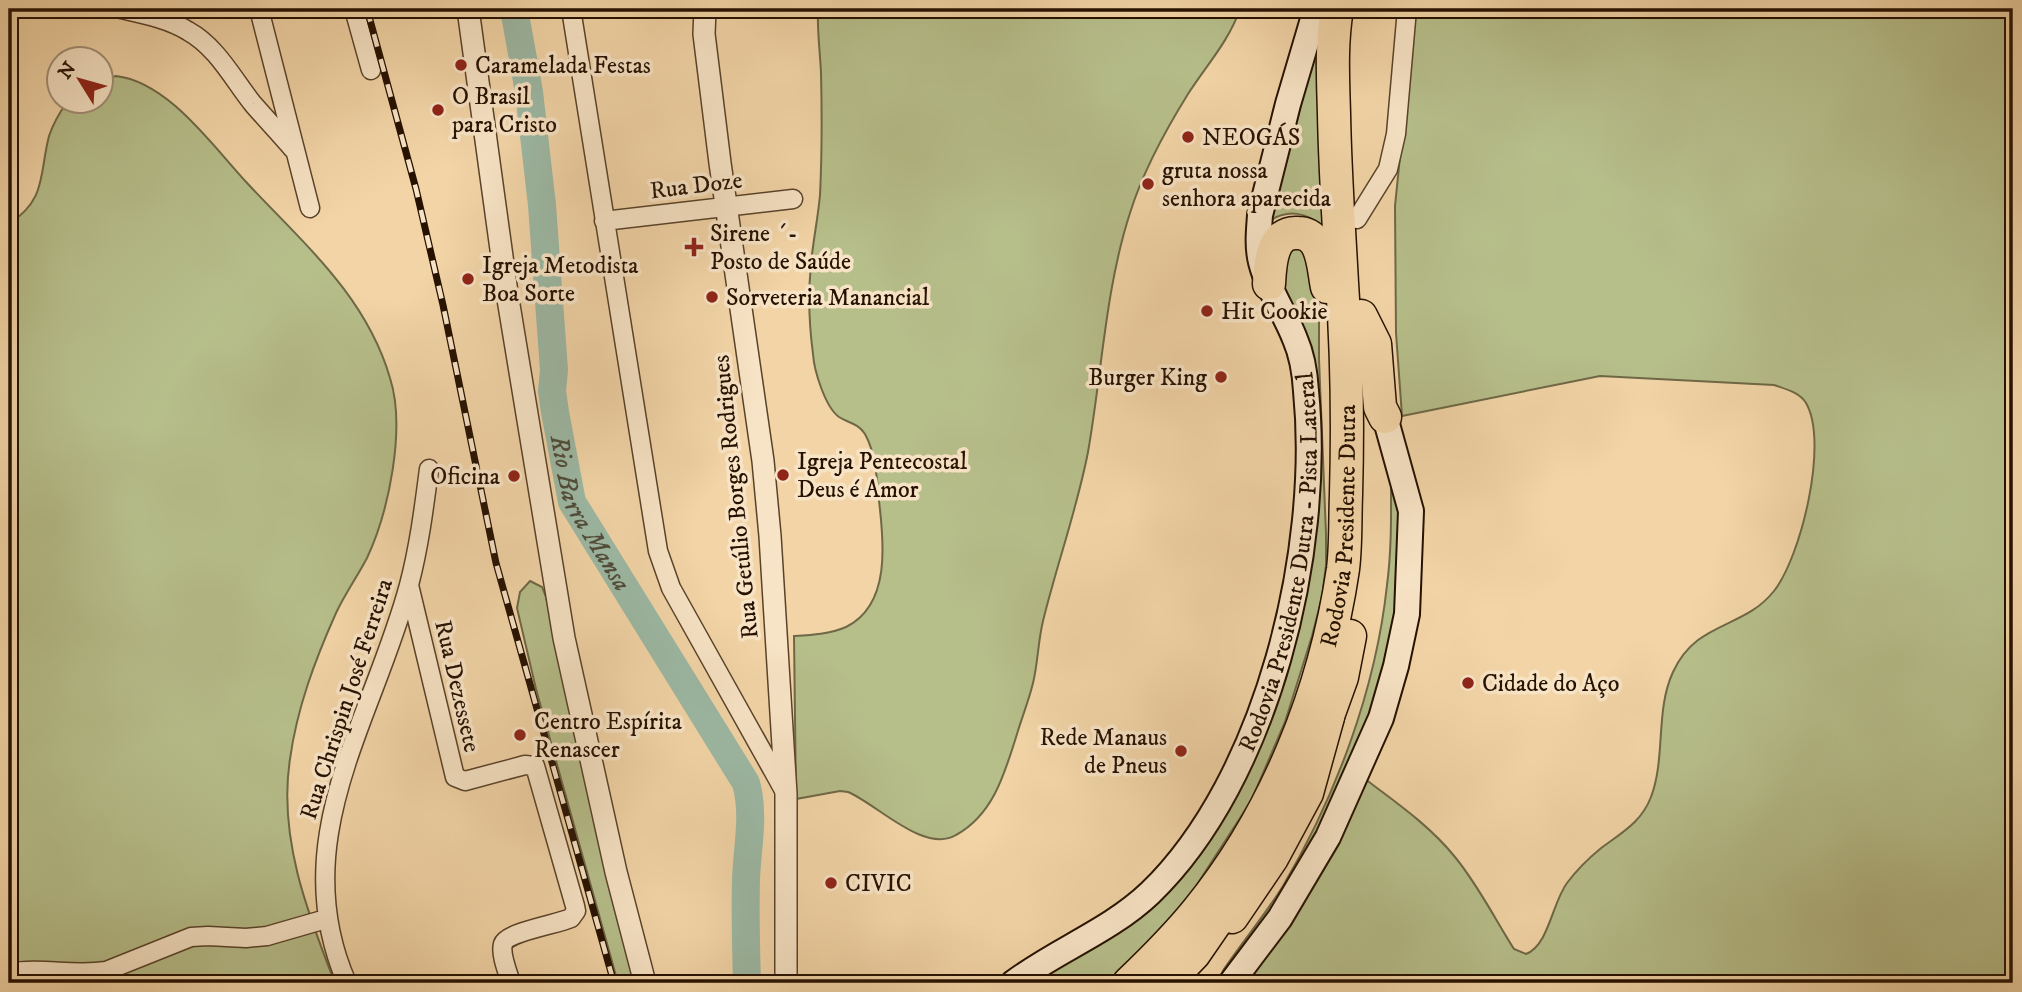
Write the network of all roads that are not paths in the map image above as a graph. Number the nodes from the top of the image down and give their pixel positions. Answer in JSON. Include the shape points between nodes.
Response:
{"nodes":[{"id":1,"x":121,"y":9,"type":"edge"},
{"id":2,"x":259,"y":9,"type":"edge"},
{"id":3,"x":354,"y":9,"type":"edge"},
{"id":4,"x":468,"y":9,"type":"edge"},
{"id":5,"x":571,"y":9,"type":"edge"},
{"id":6,"x":705,"y":9,"type":"edge"},
{"id":7,"x":1316,"y":9,"type":"edge"},
{"id":8,"x":1336,"y":9,"type":"edge"},
{"id":9,"x":1357,"y":9,"type":"edge"},
{"id":10,"x":1407,"y":9,"type":"edge"},
{"id":11,"x":371,"y":70,"type":"dead end"},
{"id":12,"x":293,"y":149,"type":"junction"},
{"id":13,"x":793,"y":199,"type":"dead end"},
{"id":14,"x":726,"y":205,"type":"junction"},
{"id":15,"x":310,"y":208,"type":"dead end"},
{"id":16,"x":1357,"y":219,"type":"junction"},
{"id":17,"x":604,"y":221,"type":"junction"},
{"id":18,"x":1269,"y":284,"type":"junction"},
{"id":19,"x":1361,"y":316,"type":"junction"},
{"id":20,"x":1385,"y":417,"type":"joint"},
{"id":21,"x":429,"y":469,"type":"dead end"},
{"id":22,"x":409,"y":586,"type":"junction"},
{"id":23,"x":394,"y":627,"type":"junction"},
{"id":24,"x":419,"y":629,"type":"junction"},
{"id":25,"x":1328,"y":717,"type":"junction"},
{"id":26,"x":786,"y":794,"type":"junction"},
{"id":27,"x":1198,"y":911,"type":"junction"},
{"id":28,"x":326,"y":919,"type":"junction"},
{"id":29,"x":9,"y":973,"type":"edge"},
{"id":30,"x":347,"y":983,"type":"edge"},
{"id":31,"x":511,"y":983,"type":"edge"},
{"id":32,"x":645,"y":983,"type":"edge"},
{"id":33,"x":786,"y":983,"type":"edge"},
{"id":34,"x":1013,"y":983,"type":"edge"},
{"id":35,"x":1129,"y":983,"type":"edge"},
{"id":36,"x":1167,"y":983,"type":"edge"},
{"id":37,"x":1191,"y":983,"type":"edge"},
{"id":38,"x":1231,"y":983,"type":"edge"}],
"edges":[{"from":1,"to":12,"type":"street","via":[[195,35]]},
{"from":2,"to":12,"type":"street"},
{"from":3,"to":11,"type":"street"},
{"from":4,"to":32,"type":"street","via":[[507,293],[564,638]]},
{"from":5,"to":17,"type":"street"},
{"from":6,"to":14,"type":"street","name":"Rua Getúlio Borges Rodrigues","via":[[704,34]]},
{"from":7,"to":18,"type":"main road","name":"Rodovia Presidente Dutra - Pista Lateral","via":[[1260,215],[1259,249]]},
{"from":8,"to":27,"type":"highway","name":"Rodovia Presidente Dutra","via":[[1335,165],[1348,438],[1343,565],[1334,625],[1289,758],[1259,819]]},
{"from":9,"to":16,"type":"highway","name":"Rodovia Presidente Dutra","via":[[1353,66]]},
{"from":10,"to":16,"type":"street","via":[[1392,154],[1388,169]]},
{"from":12,"to":15,"type":"street"},
{"from":13,"to":14,"type":"street","name":"Rua Doze"},
{"from":14,"to":17,"type":"street","name":"Rua Doze"},
{"from":14,"to":26,"type":"street","name":"Rua Getúlio Borges Rodrigues","via":[[763,461]]},
{"from":16,"to":19,"type":"highway","name":"Rodovia Presidente Dutra"},
{"from":17,"to":26,"type":"street","via":[[658,551],[671,588]]},
{"from":18,"to":27,"type":"highway","via":[[1272,254],[1282,238],[1293,232],[1314,240],[1327,287],[1333,377],[1337,470],[1332,571],[1319,638],[1272,767]]},
{"from":18,"to":34,"type":"main road","name":"Rodovia Presidente Dutra - Pista Lateral","via":[[1300,354],[1309,435],[1303,553],[1268,692],[1218,803],[1175,867],[1127,912]]},
{"from":19,"to":20,"type":"highway","via":[[1375,344],[1380,407]]},
{"from":19,"to":25,"type":"highway","name":"Rodovia Presidente Dutra","via":[[1368,398],[1361,584],[1342,677]]},
{"from":20,"to":38,"type":"main road","via":[[1411,511],[1407,614],[1396,666],[1381,718],[1328,836],[1280,918]]},
{"from":21,"to":22,"type":"street","name":"Rua Chrispin José Ferreira"},
{"from":22,"to":23,"type":"street","name":"Rua Chrispin José Ferreira"},
{"from":22,"to":24,"type":"street","name":"Rua Dezessete"},
{"from":23,"to":24,"type":"street"},
{"from":23,"to":28,"type":"street","name":"Rua Chrispin José Ferreira","via":[[331,814],[324,874]]},
{"from":24,"to":31,"type":"street","name":"Rua Dezessete","via":[[455,777],[465,782],[535,766],[575,906],[571,918],[505,941],[502,948]]},
{"from":25,"to":36,"type":"highway","name":"Rodovia Presidente Dutra","via":[[1305,773],[1263,852],[1194,954]]},
{"from":25,"to":37,"type":"highway","via":[[1307,793],[1272,858]]},
{"from":26,"to":33,"type":"street","name":"Rua Getúlio Borges Rodrigues"},
{"from":27,"to":35,"type":"highway","name":"Rodovia Presidente Dutra"},
{"from":28,"to":29,"type":"street","via":[[246,939],[191,937],[98,972]]},
{"from":28,"to":30,"type":"street","name":"Rua Chrispin José Ferreira"}]}
